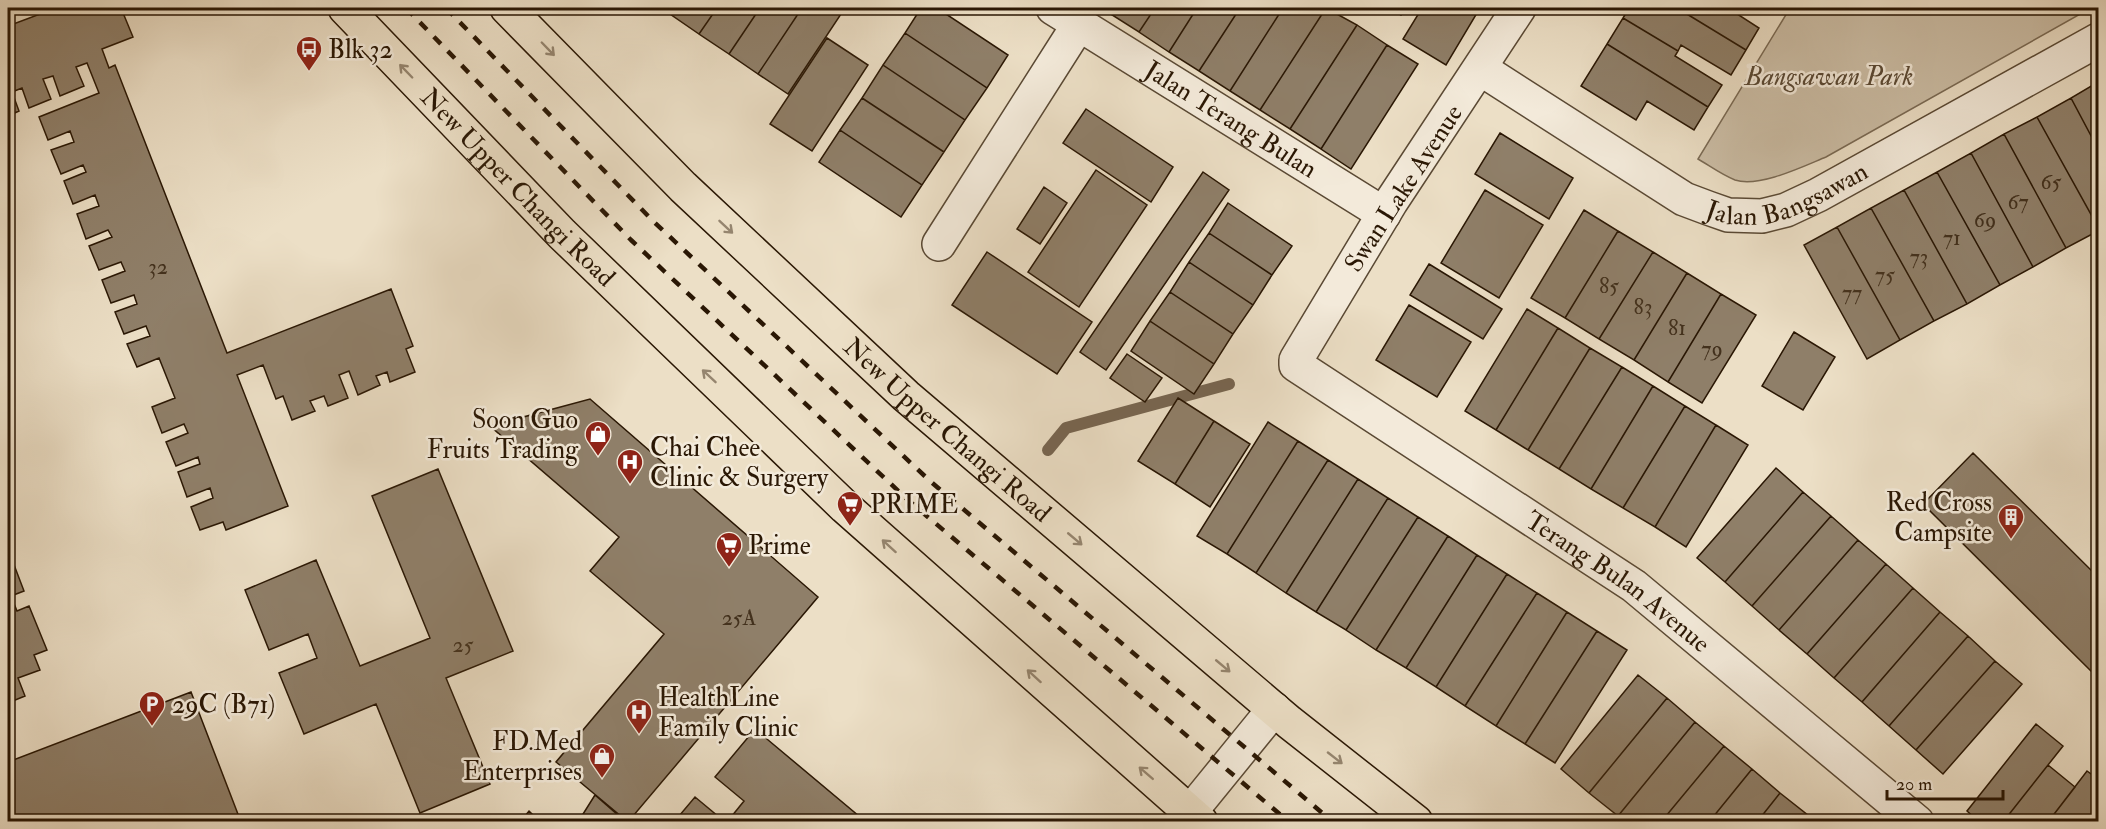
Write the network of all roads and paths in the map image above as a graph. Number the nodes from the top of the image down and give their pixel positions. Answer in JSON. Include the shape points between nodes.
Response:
{"nodes":[{"id":1,"x":345,"y":8,"type":"edge"},
{"id":2,"x":507,"y":8,"type":"edge"},
{"id":3,"x":1519,"y":8,"type":"edge"},
{"id":4,"x":1066,"y":16,"type":"edge"},
{"id":5,"x":2098,"y":40,"type":"edge"},
{"id":6,"x":1481,"y":69,"type":"junction"},
{"id":7,"x":1384,"y":214,"type":"junction"},
{"id":8,"x":939,"y":244,"type":"dead end"},
{"id":9,"x":1299,"y":370,"type":"joint"},
{"id":10,"x":1281,"y":715,"type":"junction"},
{"id":11,"x":1196,"y":819,"type":"edge"},
{"id":12,"x":1416,"y":822,"type":"edge"},
{"id":13,"x":1917,"y":822,"type":"edge"}],
"edges":[{"from":11,"to":1,"type":"main road","name":"New Upper Changi Road","one_way":true,"via":[[845,507],[562,234]]},
{"from":2,"to":10,"type":"main road","name":"New Upper Changi Road","one_way":true,"via":[[683,187],[906,396]]},
{"from":3,"to":6,"type":"street","name":"Swan Lake Avenue"},
{"from":4,"to":7,"type":"street","name":"Jalan Terang Bulan"},
{"from":4,"to":8,"type":"street","name":"Jalan Terang Bulan"},
{"from":5,"to":6,"type":"street","name":"Jalan Bangsawan","via":[[1818,195],[1762,216],[1728,215],[1684,199]]},
{"from":6,"to":7,"type":"street","name":"Swan Lake Avenue"},
{"from":7,"to":9,"type":"street","name":"Swan Lake Avenue","via":[[1296,360]]},
{"from":9,"to":13,"type":"street","name":"Terang Bulan Avenue","via":[[1634,586]]},
{"from":10,"to":11,"type":"street"},
{"from":10,"to":12,"type":"main road","name":"New Upper Changi Road","one_way":true}]}
